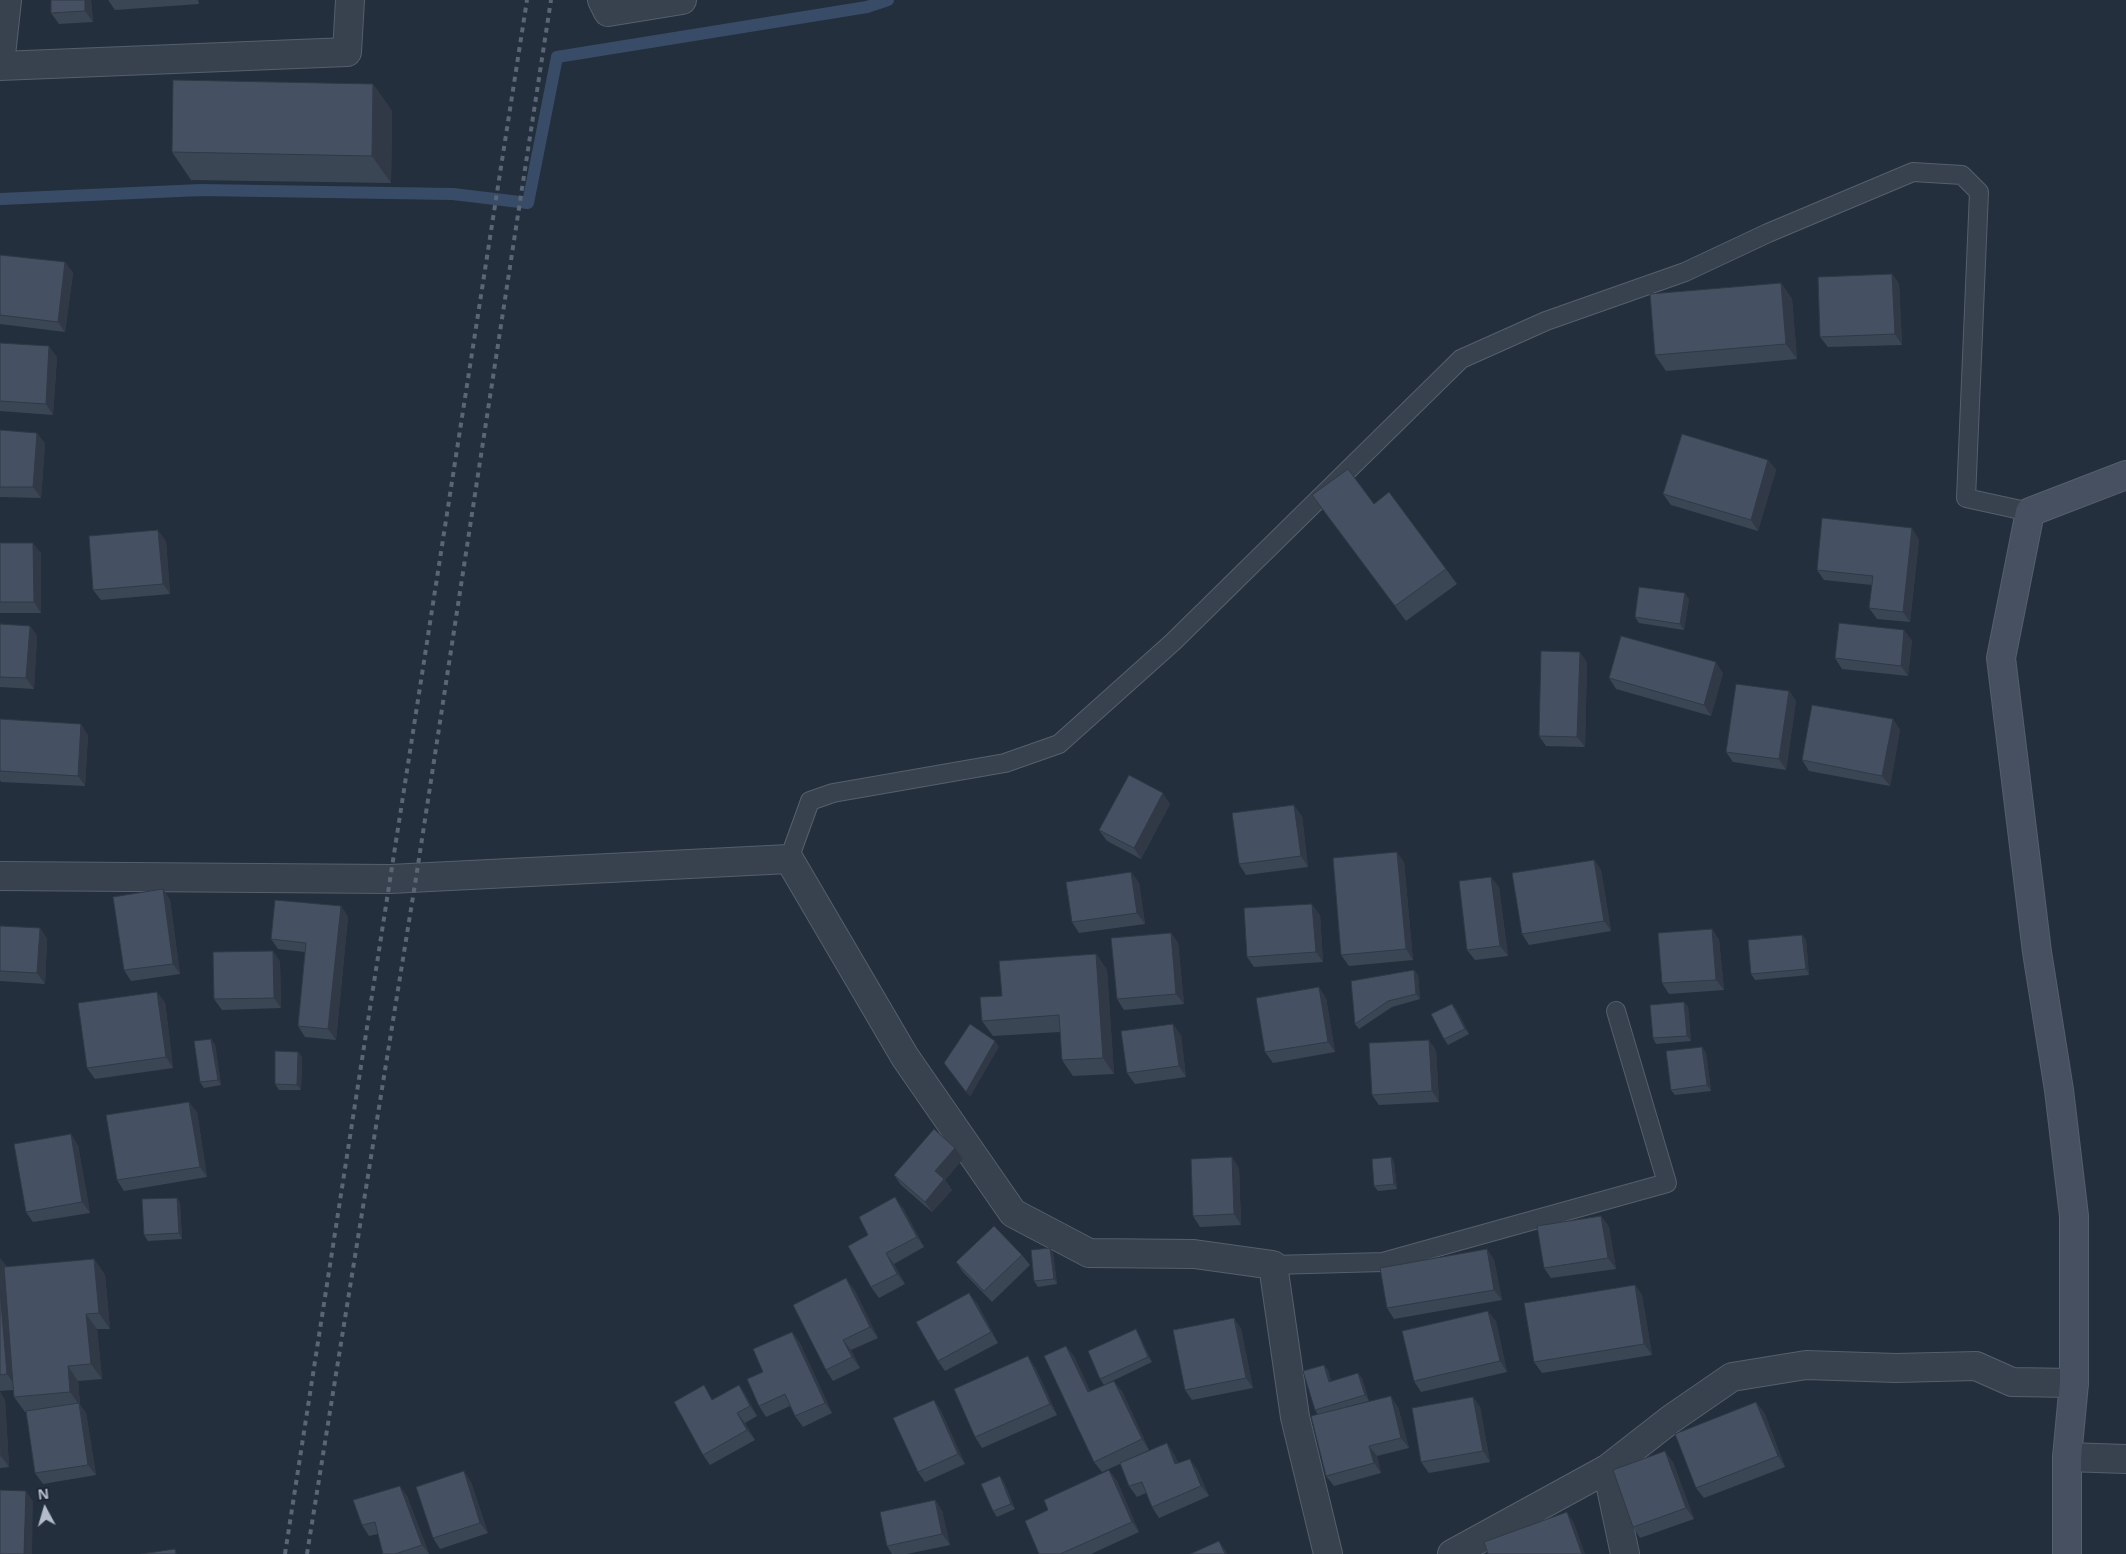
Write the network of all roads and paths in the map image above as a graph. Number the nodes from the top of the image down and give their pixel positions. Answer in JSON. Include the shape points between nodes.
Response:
{"nodes":[{"id":1,"x":7,"y":0,"type":"edge"},
{"id":2,"x":350,"y":0,"type":"edge"},
{"id":3,"x":602,"y":0,"type":"edge"},
{"id":4,"x":682,"y":0,"type":"edge"},
{"id":5,"x":0,"y":65,"type":"edge"},
{"id":6,"x":2126,"y":475,"type":"edge"},
{"id":7,"x":2030,"y":512,"type":"junction"},
{"id":8,"x":789,"y":859,"type":"junction"},
{"id":9,"x":0,"y":876,"type":"edge"},
{"id":10,"x":1616,"y":1011,"type":"dead end"},
{"id":11,"x":1273,"y":1265,"type":"junction"},
{"id":12,"x":2074,"y":1383,"type":"junction"},
{"id":13,"x":2067,"y":1456,"type":"junction"},
{"id":14,"x":2126,"y":1460,"type":"edge"},
{"id":15,"x":1607,"y":1469,"type":"junction"},
{"id":16,"x":1328,"y":1554,"type":"edge"},
{"id":17,"x":1452,"y":1554,"type":"edge"},
{"id":18,"x":1625,"y":1554,"type":"edge"},
{"id":19,"x":2067,"y":1554,"type":"edge"}],
"edges":[{"from":1,"to":5,"type":"street"},
{"from":2,"to":5,"type":"street","via":[[347,52]]},
{"from":3,"to":4,"type":"street","via":[[608,12]]},
{"from":6,"to":7,"type":"street"},
{"from":7,"to":8,"type":"lane","via":[[1966,498],[1978,192],[1962,175],[1913,172],[1685,272],[1546,321],[1461,359],[1173,642],[1059,744],[1005,763],[833,793],[810,801]]},
{"from":7,"to":12,"type":"street","via":[[2001,658],[2074,1216]]},
{"from":8,"to":9,"type":"street","via":[[390,879]]},
{"from":8,"to":11,"type":"street","via":[[905,1057],[1013,1213],[1089,1253],[1194,1254]]},
{"from":10,"to":11,"type":"lane","via":[[1667,1183],[1383,1262]]},
{"from":11,"to":16,"type":"street","via":[[1295,1417]]},
{"from":12,"to":13,"type":"street"},
{"from":12,"to":15,"type":"street","via":[[2012,1382],[1976,1366],[1896,1368],[1806,1364],[1732,1376]]},
{"from":13,"to":14,"type":"street"},
{"from":13,"to":19,"type":"street"},
{"from":15,"to":17,"type":"street"},
{"from":15,"to":18,"type":"street"}]}
